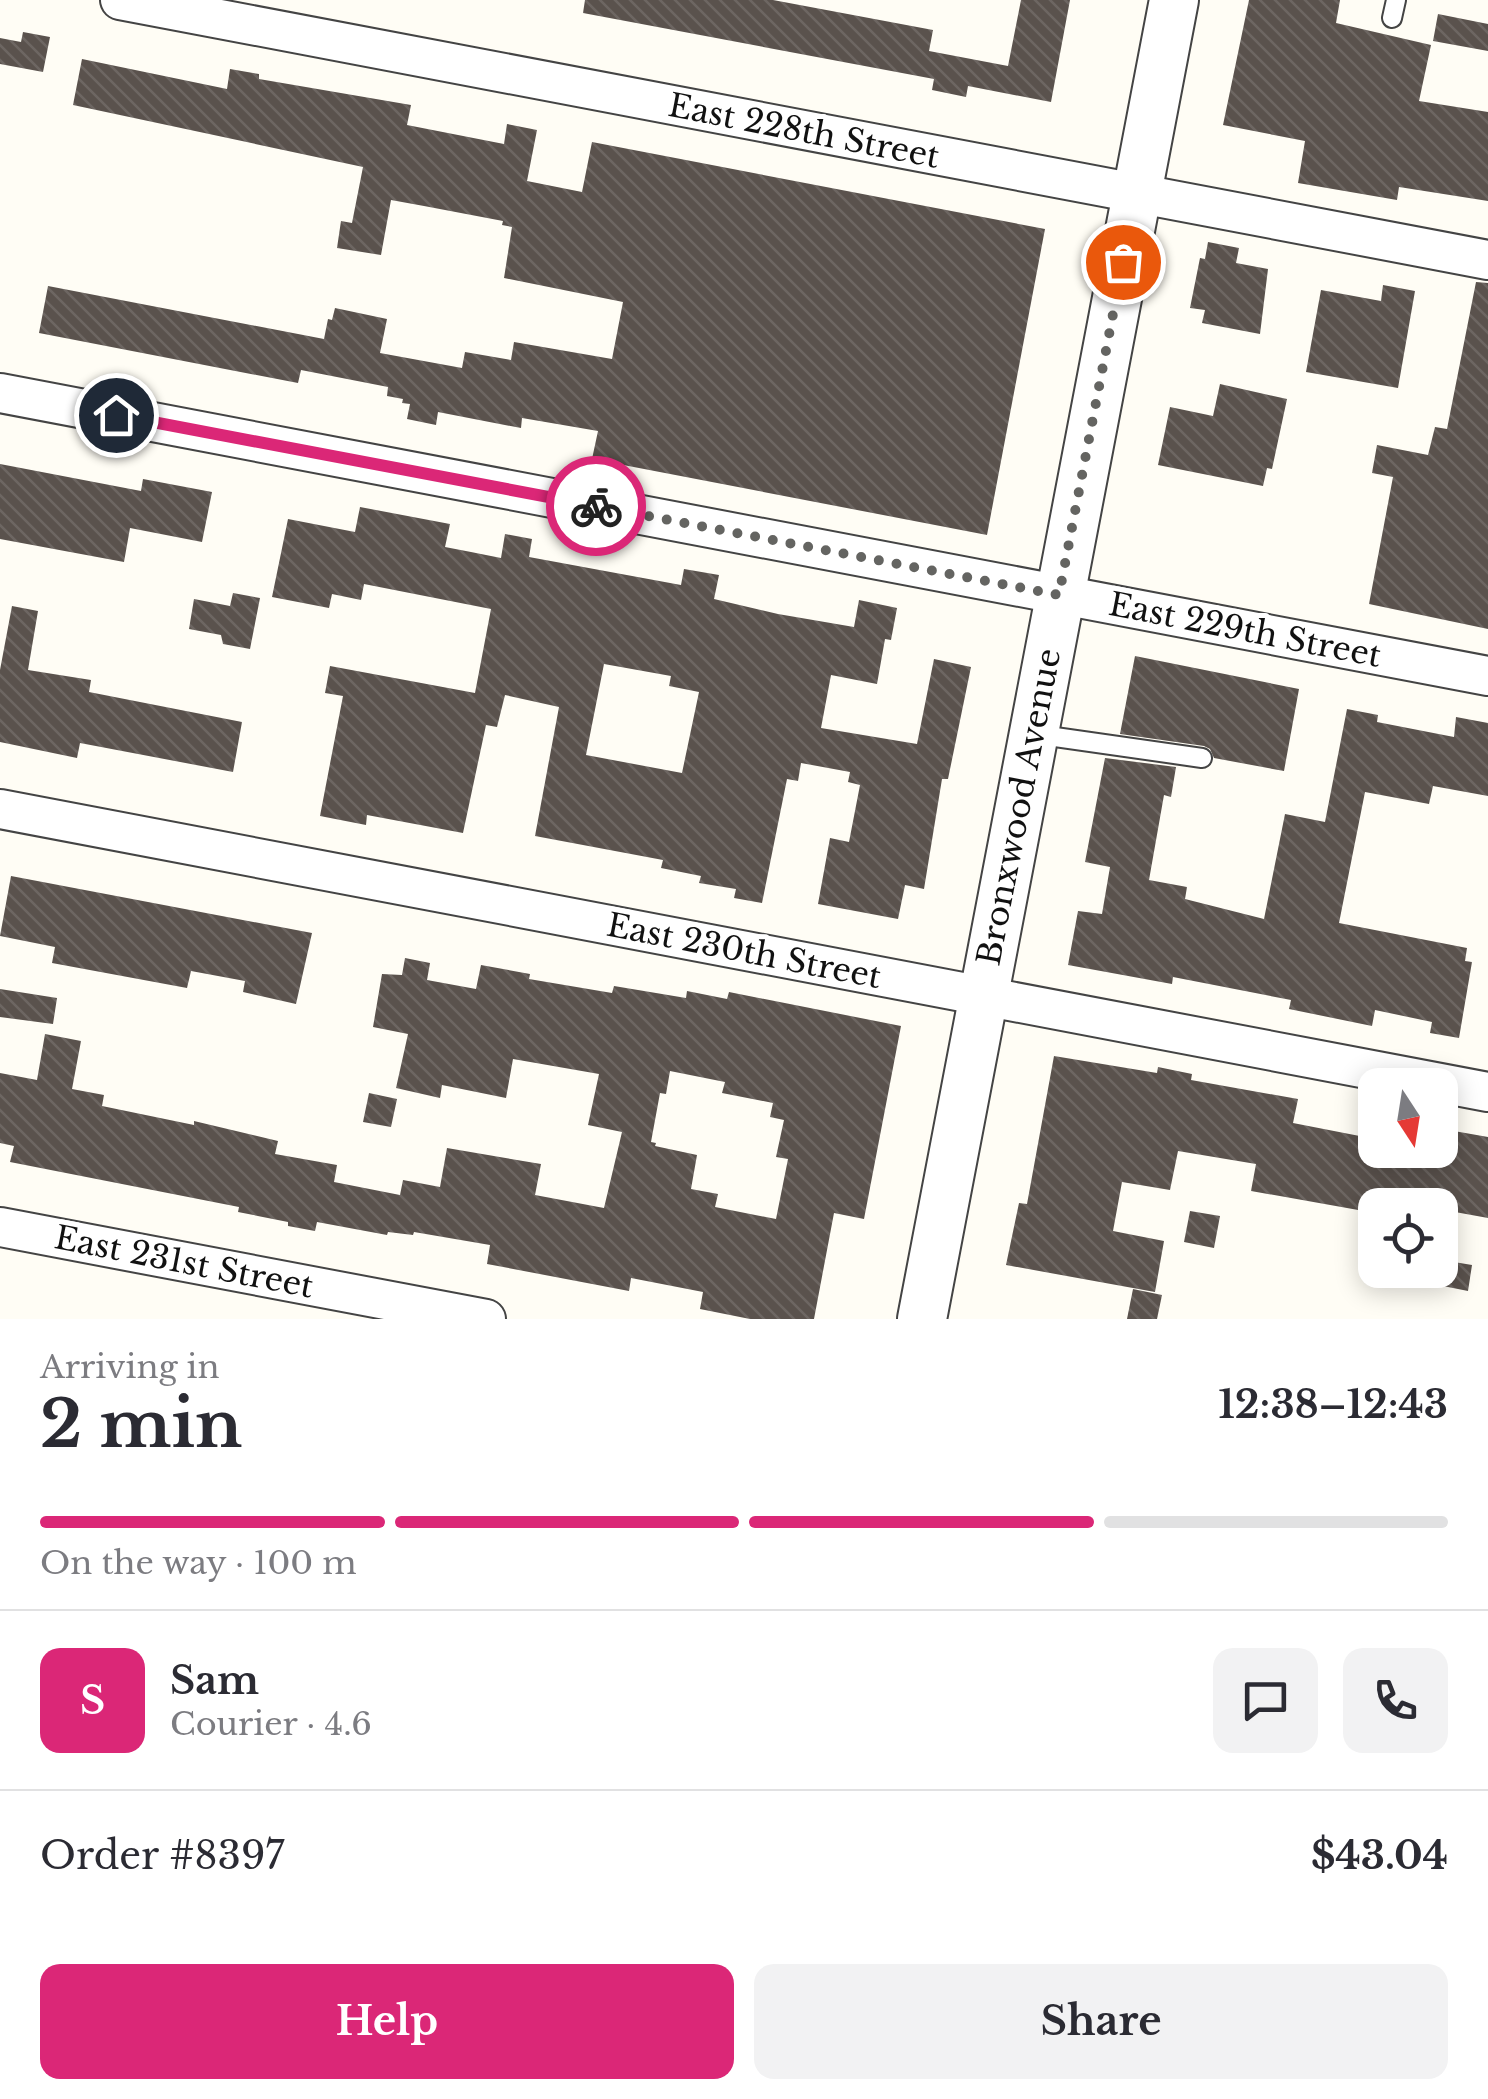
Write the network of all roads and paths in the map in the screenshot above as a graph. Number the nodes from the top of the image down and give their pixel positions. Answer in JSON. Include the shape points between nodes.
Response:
{"nodes":[{"id":1,"x":120,"y":0,"type":"edge"},
{"id":2,"x":1174,"y":0,"type":"edge"},
{"id":3,"x":1136,"y":193,"type":"junction"},
{"id":4,"x":1488,"y":260,"type":"edge"},
{"id":5,"x":0,"y":393,"type":"edge"},
{"id":6,"x":1059,"y":595,"type":"junction"},
{"id":7,"x":1488,"y":676,"type":"edge"},
{"id":8,"x":1033,"y":734,"type":"junction"},
{"id":9,"x":1202,"y":758,"type":"dead end"},
{"id":10,"x":0,"y":809,"type":"edge"},
{"id":11,"x":984,"y":997,"type":"junction"},
{"id":12,"x":1488,"y":1092,"type":"edge"},
{"id":13,"x":0,"y":1226,"type":"edge"},
{"id":14,"x":486,"y":1319,"type":"edge"},
{"id":15,"x":922,"y":1319,"type":"edge"}],
"edges":[{"from":1,"to":3,"type":"street","name":"East 228th Street"},
{"from":2,"to":3,"type":"street","name":"Bronxwood Avenue"},
{"from":3,"to":4,"type":"street","name":"East 228th Street"},
{"from":3,"to":6,"type":"street","name":"Bronxwood Avenue"},
{"from":5,"to":6,"type":"street","name":"East 229th Street"},
{"from":6,"to":7,"type":"street","name":"East 229th Street"},
{"from":6,"to":8,"type":"street","name":"Bronxwood Avenue"},
{"from":8,"to":9,"type":"lane"},
{"from":8,"to":11,"type":"street","name":"Bronxwood Avenue"},
{"from":10,"to":11,"type":"street","name":"East 230th Street"},
{"from":11,"to":12,"type":"street","name":"East 230th Street"},
{"from":11,"to":15,"type":"street","name":"Bronxwood Avenue"},
{"from":13,"to":14,"type":"street","name":"East 231st Street"}]}
